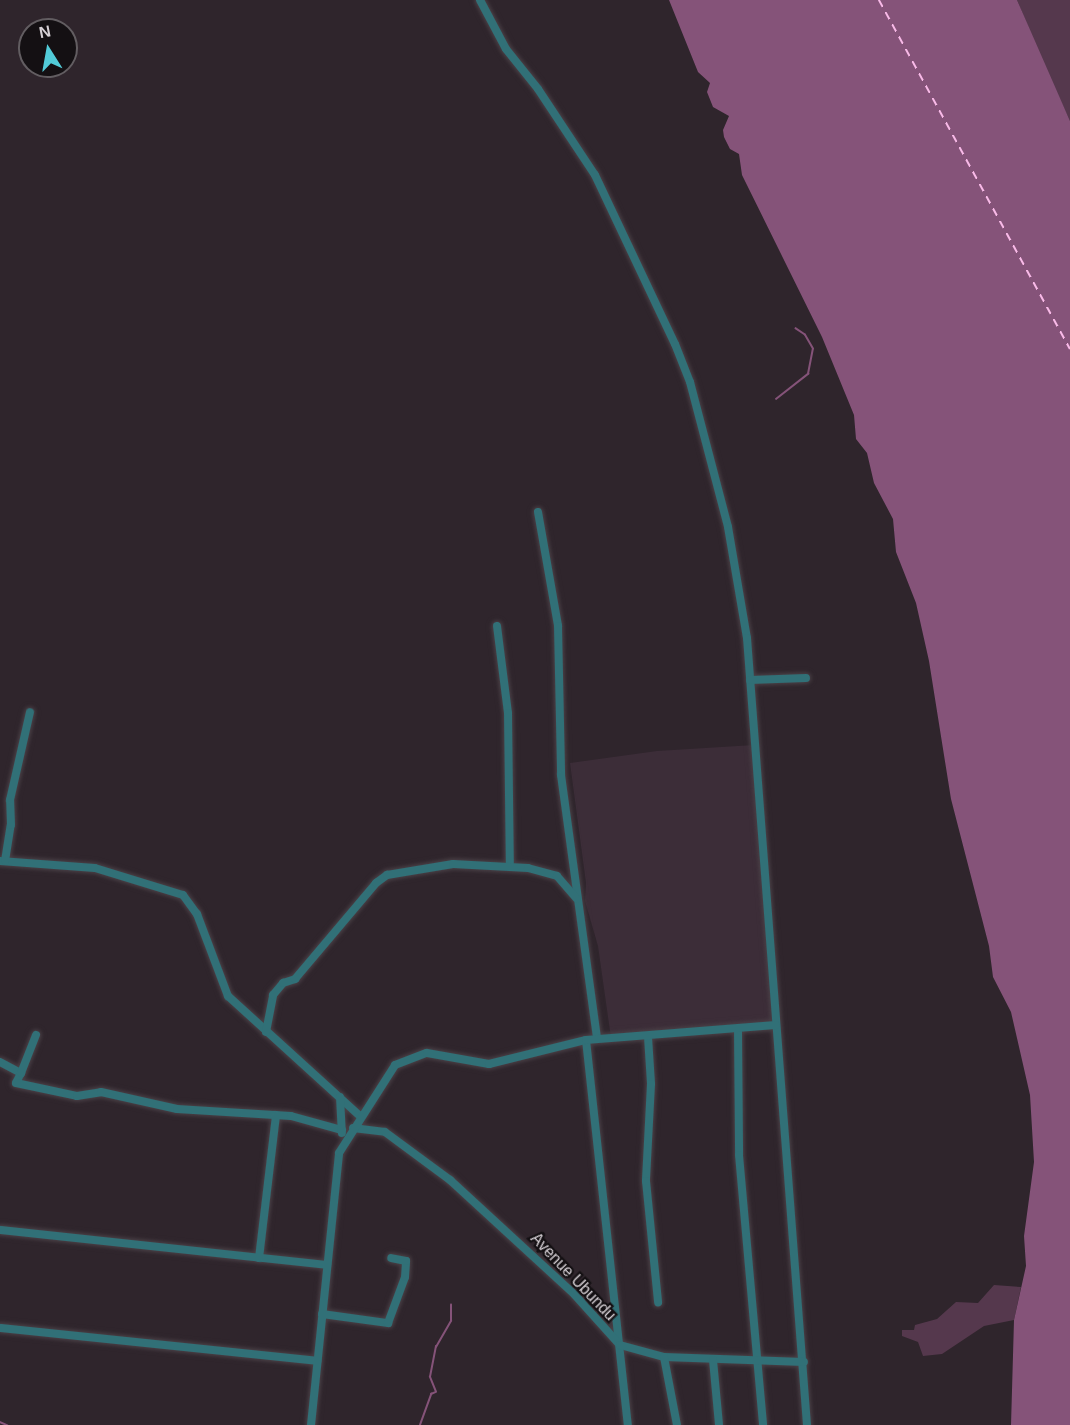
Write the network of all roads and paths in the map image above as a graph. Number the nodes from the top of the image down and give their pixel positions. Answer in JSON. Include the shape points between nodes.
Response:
{"nodes":[{"id":1,"x":480,"y":0,"type":"edge"},
{"id":2,"x":538,"y":512,"type":"dead end"},
{"id":3,"x":497,"y":626,"type":"dead end"},
{"id":4,"x":806,"y":678,"type":"dead end"},
{"id":5,"x":750,"y":680,"type":"junction"},
{"id":6,"x":30,"y":712,"type":"dead end"},
{"id":7,"x":3,"y":861,"type":"edge"},
{"id":8,"x":510,"y":866,"type":"junction"},
{"id":9,"x":579,"y":902,"type":"junction"},
{"id":10,"x":775,"y":1025,"type":"junction"},
{"id":11,"x":738,"y":1030,"type":"junction"},
{"id":12,"x":266,"y":1032,"type":"junction"},
{"id":13,"x":36,"y":1035,"type":"dead end"},
{"id":14,"x":648,"y":1036,"type":"junction"},
{"id":15,"x":597,"y":1039,"type":"junction"},
{"id":16,"x":586,"y":1040,"type":"junction"},
{"id":17,"x":0,"y":1062,"type":"edge"},
{"id":18,"x":21,"y":1073,"type":"junction"},
{"id":19,"x":340,"y":1097,"type":"junction"},
{"id":20,"x":276,"y":1115,"type":"junction"},
{"id":21,"x":360,"y":1116,"type":"junction"},
{"id":22,"x":353,"y":1128,"type":"junction"},
{"id":23,"x":342,"y":1130,"type":"junction"},
{"id":24,"x":343,"y":1143,"type":"junction"},
{"id":25,"x":0,"y":1230,"type":"edge"},
{"id":26,"x":259,"y":1258,"type":"junction"},
{"id":27,"x":391,"y":1258,"type":"dead end"},
{"id":28,"x":327,"y":1265,"type":"junction"},
{"id":29,"x":658,"y":1302,"type":"dead end"},
{"id":30,"x":322,"y":1314,"type":"junction"},
{"id":31,"x":0,"y":1328,"type":"edge"},
{"id":32,"x":620,"y":1345,"type":"junction"},
{"id":33,"x":664,"y":1358,"type":"junction"},
{"id":34,"x":317,"y":1360,"type":"junction"},
{"id":35,"x":712,"y":1360,"type":"junction"},
{"id":36,"x":756,"y":1361,"type":"junction"},
{"id":37,"x":804,"y":1362,"type":"junction"},
{"id":38,"x":310,"y":1425,"type":"edge"},
{"id":39,"x":628,"y":1425,"type":"edge"},
{"id":40,"x":677,"y":1425,"type":"edge"},
{"id":41,"x":719,"y":1425,"type":"edge"},
{"id":42,"x":763,"y":1425,"type":"edge"},
{"id":43,"x":807,"y":1425,"type":"edge"}],
"edges":[{"from":1,"to":5,"type":"street","via":[[506,49],[538,89],[595,175],[690,382],[744,602]]},
{"from":2,"to":9,"type":"street","via":[[558,626],[559,745]]},
{"from":3,"to":8,"type":"street","via":[[508,713]]},
{"from":4,"to":5,"type":"street"},
{"from":5,"to":10,"type":"street"},
{"from":6,"to":7,"type":"street","via":[[10,800],[11,825]]},
{"from":7,"to":12,"type":"street","via":[[95,868],[183,896],[197,914],[224,991]]},
{"from":8,"to":9,"type":"street","via":[[557,876]]},
{"from":8,"to":12,"type":"street","via":[[453,864],[387,875],[295,979],[283,983],[273,995]]},
{"from":9,"to":15,"type":"street"},
{"from":10,"to":11,"type":"street"},
{"from":10,"to":37,"type":"street"},
{"from":11,"to":14,"type":"street"},
{"from":11,"to":36,"type":"street","via":[[738,1150]]},
{"from":12,"to":19,"type":"street"},
{"from":13,"to":18,"type":"street"},
{"from":14,"to":15,"type":"street"},
{"from":14,"to":29,"type":"street","via":[[651,1084],[646,1181]]},
{"from":15,"to":16,"type":"street"},
{"from":16,"to":21,"type":"street","via":[[489,1064],[441,1053],[412,1056],[395,1065]]},
{"from":16,"to":32,"type":"street"},
{"from":17,"to":18,"type":"street"},
{"from":18,"to":20,"type":"street","via":[[16,1083],[77,1096],[101,1092],[177,1109]]},
{"from":19,"to":21,"type":"street"},
{"from":19,"to":23,"type":"street"},
{"from":20,"to":23,"type":"street"},
{"from":20,"to":26,"type":"street"},
{"from":21,"to":22,"type":"street"},
{"from":22,"to":24,"type":"street"},
{"from":22,"to":32,"type":"street","name":"Avenue Ubundu","via":[[385,1132],[460,1187],[574,1294]]},
{"from":23,"to":24,"type":"street"},
{"from":24,"to":28,"type":"street"},
{"from":25,"to":26,"type":"street"},
{"from":26,"to":28,"type":"street"},
{"from":27,"to":30,"type":"street","via":[[406,1262],[405,1277],[388,1323]]},
{"from":28,"to":30,"type":"street"},
{"from":30,"to":34,"type":"street"},
{"from":31,"to":34,"type":"street"},
{"from":32,"to":33,"type":"street","name":"Avenue Ubundu"},
{"from":32,"to":39,"type":"street"},
{"from":33,"to":35,"type":"street","name":"Avenue Ubundu"},
{"from":33,"to":40,"type":"street"},
{"from":34,"to":38,"type":"street"},
{"from":35,"to":36,"type":"street","name":"Avenue Ubundu"},
{"from":35,"to":41,"type":"street"},
{"from":36,"to":37,"type":"street","name":"Avenue Ubundu"},
{"from":36,"to":42,"type":"street"},
{"from":37,"to":43,"type":"street"}]}
